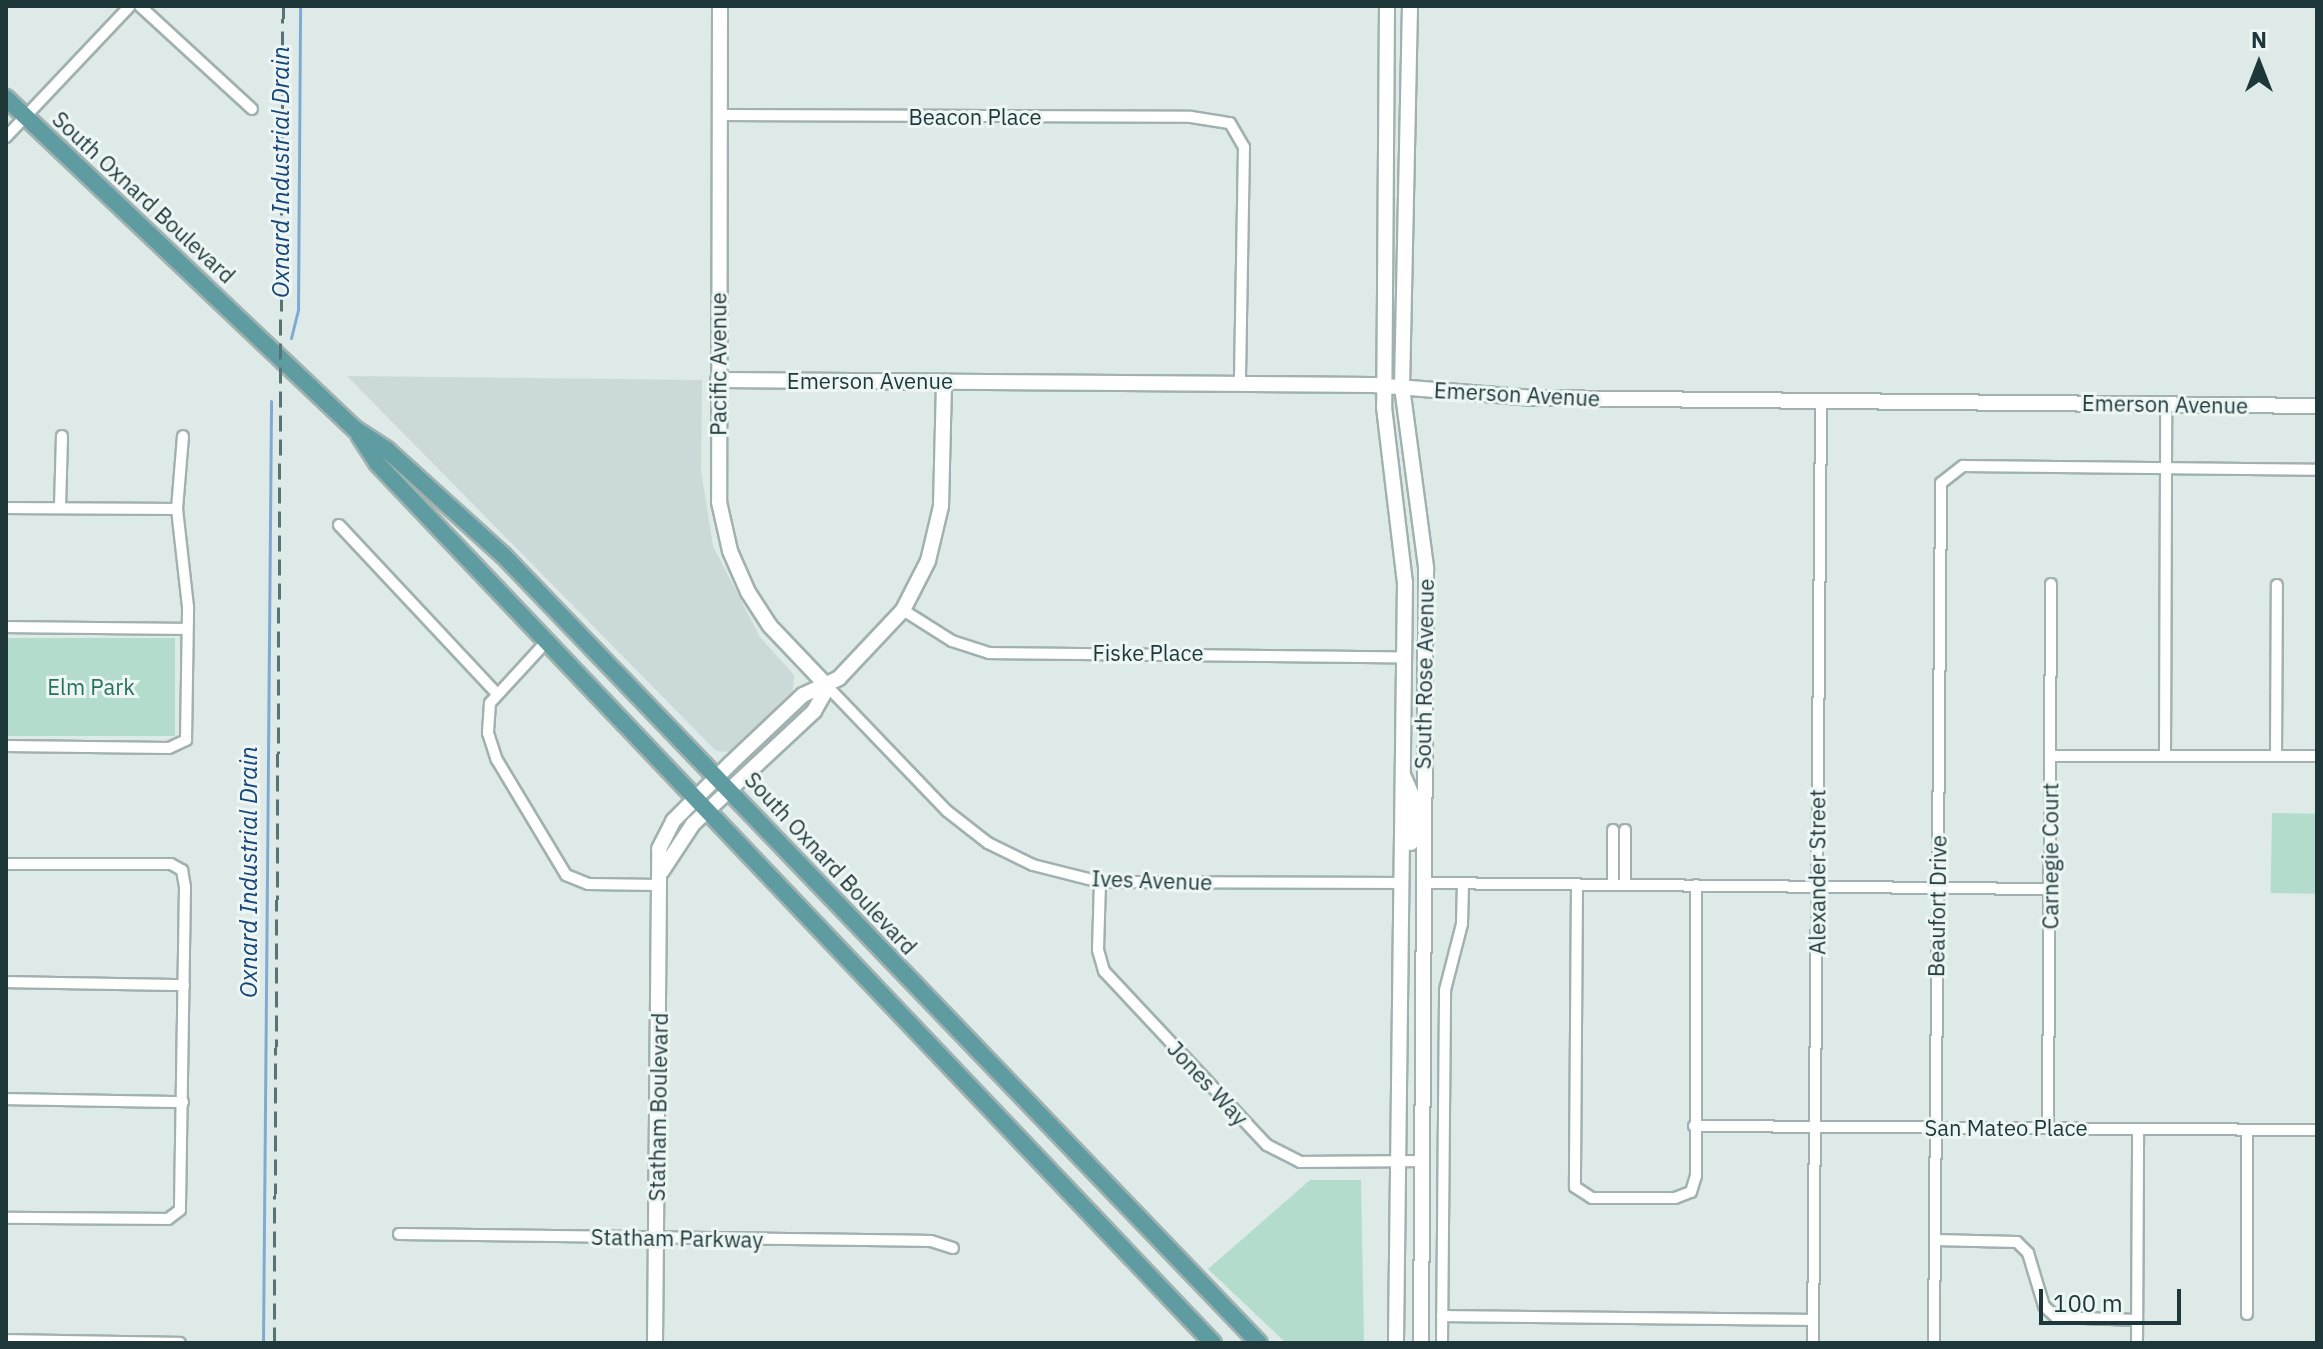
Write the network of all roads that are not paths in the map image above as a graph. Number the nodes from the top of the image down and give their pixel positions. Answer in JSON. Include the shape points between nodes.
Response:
{"nodes":[{"id":1,"x":130,"y":6,"type":"edge"},
{"id":2,"x":140,"y":6,"type":"edge"},
{"id":3,"x":720,"y":6,"type":"edge"},
{"id":4,"x":1387,"y":6,"type":"edge"},
{"id":5,"x":1410,"y":6,"type":"edge"},
{"id":6,"x":6,"y":98,"type":"edge"},
{"id":7,"x":252,"y":109,"type":"dead end"},
{"id":8,"x":719,"y":115,"type":"junction"},
{"id":9,"x":26,"y":116,"type":"junction"},
{"id":10,"x":6,"y":137,"type":"edge"},
{"id":11,"x":718,"y":380,"type":"junction"},
{"id":12,"x":944,"y":382,"type":"junction"},
{"id":13,"x":1240,"y":384,"type":"junction"},
{"id":14,"x":1385,"y":387,"type":"junction"},
{"id":15,"x":1402,"y":387,"type":"junction"},
{"id":16,"x":1821,"y":401,"type":"junction"},
{"id":17,"x":2166,"y":404,"type":"junction"},
{"id":18,"x":2317,"y":406,"type":"edge"},
{"id":19,"x":355,"y":429,"type":"junction"},
{"id":20,"x":62,"y":436,"type":"dead end"},
{"id":21,"x":183,"y":436,"type":"dead end"},
{"id":22,"x":2166,"y":469,"type":"junction"},
{"id":23,"x":2317,"y":470,"type":"edge"},
{"id":24,"x":60,"y":507,"type":"junction"},
{"id":25,"x":6,"y":508,"type":"edge"},
{"id":26,"x":177,"y":509,"type":"junction"},
{"id":27,"x":339,"y":525,"type":"dead end"},
{"id":28,"x":2051,"y":584,"type":"dead end"},
{"id":29,"x":2277,"y":585,"type":"dead end"},
{"id":30,"x":903,"y":610,"type":"junction"},
{"id":31,"x":6,"y":627,"type":"edge"},
{"id":32,"x":187,"y":629,"type":"junction"},
{"id":33,"x":547,"y":641,"type":"junction"},
{"id":34,"x":1404,"y":657,"type":"junction"},
{"id":35,"x":828,"y":687,"type":"junction"},
{"id":36,"x":496,"y":693,"type":"junction"},
{"id":37,"x":6,"y":746,"type":"edge"},
{"id":38,"x":2165,"y":755,"type":"junction"},
{"id":39,"x":2050,"y":756,"type":"junction"},
{"id":40,"x":2276,"y":756,"type":"junction"},
{"id":41,"x":2317,"y":756,"type":"edge"},
{"id":42,"x":1401,"y":770,"type":"junction"},
{"id":43,"x":719,"y":776,"type":"junction"},
{"id":44,"x":731,"y":790,"type":"junction"},
{"id":45,"x":702,"y":805,"type":"junction"},
{"id":46,"x":6,"y":864,"type":"edge"},
{"id":47,"x":661,"y":878,"type":"junction"},
{"id":48,"x":1100,"y":882,"type":"junction"},
{"id":49,"x":1402,"y":883,"type":"junction"},
{"id":50,"x":1422,"y":883,"type":"junction"},
{"id":51,"x":1463,"y":884,"type":"junction"},
{"id":52,"x":1577,"y":885,"type":"junction"},
{"id":53,"x":1613,"y":885,"type":"junction"},
{"id":54,"x":1625,"y":885,"type":"junction"},
{"id":55,"x":1696,"y":885,"type":"junction"},
{"id":56,"x":1816,"y":886,"type":"junction"},
{"id":57,"x":1937,"y":888,"type":"junction"},
{"id":58,"x":2050,"y":889,"type":"junction"},
{"id":59,"x":6,"y":982,"type":"edge"},
{"id":60,"x":184,"y":985,"type":"junction"},
{"id":61,"x":6,"y":1099,"type":"edge"},
{"id":62,"x":183,"y":1102,"type":"junction"},
{"id":63,"x":1694,"y":1126,"type":"junction"},
{"id":64,"x":1815,"y":1127,"type":"junction"},
{"id":65,"x":1935,"y":1128,"type":"junction"},
{"id":66,"x":2048,"y":1128,"type":"junction"},
{"id":67,"x":2138,"y":1129,"type":"junction"},
{"id":68,"x":2247,"y":1130,"type":"junction"},
{"id":69,"x":2317,"y":1130,"type":"edge"},
{"id":70,"x":1422,"y":1161,"type":"junction"},
{"id":71,"x":1397,"y":1162,"type":"junction"},
{"id":72,"x":6,"y":1218,"type":"edge"},
{"id":73,"x":399,"y":1234,"type":"dead end"},
{"id":74,"x":655,"y":1238,"type":"junction"},
{"id":75,"x":1935,"y":1240,"type":"junction"},
{"id":76,"x":953,"y":1248,"type":"dead end"},
{"id":77,"x":2247,"y":1314,"type":"dead end"},
{"id":78,"x":1442,"y":1316,"type":"junction"},
{"id":79,"x":1813,"y":1320,"type":"junction"},
{"id":80,"x":2137,"y":1320,"type":"junction"},
{"id":81,"x":6,"y":1340,"type":"edge"},
{"id":82,"x":180,"y":1342,"type":"edge"},
{"id":83,"x":655,"y":1343,"type":"edge"},
{"id":84,"x":1213,"y":1343,"type":"edge"},
{"id":85,"x":1259,"y":1343,"type":"edge"},
{"id":86,"x":1396,"y":1343,"type":"edge"},
{"id":87,"x":1421,"y":1343,"type":"edge"},
{"id":88,"x":1442,"y":1343,"type":"edge"},
{"id":89,"x":1813,"y":1343,"type":"edge"},
{"id":90,"x":1934,"y":1343,"type":"edge"},
{"id":91,"x":2137,"y":1343,"type":"edge"}],
"edges":[{"from":1,"to":9,"type":"street"},
{"from":2,"to":7,"type":"street"},
{"from":3,"to":8,"type":"street","name":"Pacific Avenue"},
{"from":4,"to":14,"type":"street","name":"South Rose Avenue"},
{"from":5,"to":15,"type":"street","name":"South Rose Avenue"},
{"from":6,"to":9,"type":"main road","name":"South Oxnard Boulevard"},
{"from":8,"to":11,"type":"street","name":"Pacific Avenue"},
{"from":8,"to":13,"type":"street","name":"Beacon Place","via":[[1191,117],[1230,123],[1244,147]]},
{"from":9,"to":10,"type":"street"},
{"from":9,"to":19,"type":"main road","name":"South Oxnard Boulevard"},
{"from":11,"to":12,"type":"street","name":"Emerson Avenue"},
{"from":11,"to":35,"type":"street","name":"Pacific Avenue","via":[[717,481],[730,551],[762,615]]},
{"from":12,"to":13,"type":"street","name":"Emerson Avenue"},
{"from":12,"to":30,"type":"street","name":"Statham Boulevard","via":[[941,506],[928,561]]},
{"from":13,"to":14,"type":"street","name":"Emerson Avenue"},
{"from":14,"to":15,"type":"street","name":"Emerson Avenue"},
{"from":14,"to":34,"type":"street","name":"South Rose Avenue","via":[[1388,451],[1404,551]]},
{"from":15,"to":16,"type":"street","name":"Emerson Avenue","via":[[1533,398]]},
{"from":15,"to":50,"type":"street","name":"South Rose Avenue","via":[[1425,553]]},
{"from":16,"to":17,"type":"street","name":"Emerson Avenue"},
{"from":16,"to":56,"type":"street","name":"Alexander Street"},
{"from":17,"to":18,"type":"street","name":"Emerson Avenue"},
{"from":17,"to":22,"type":"street"},
{"from":19,"to":33,"type":"main road","name":"South Oxnard Boulevard","via":[[377,463]]},
{"from":19,"to":43,"type":"main road","name":"South Oxnard Boulevard","via":[[387,450],[485,538]]},
{"from":20,"to":24,"type":"street"},
{"from":21,"to":26,"type":"street"},
{"from":22,"to":23,"type":"street"},
{"from":22,"to":38,"type":"street"},
{"from":22,"to":57,"type":"street","name":"Beaufort Drive","via":[[1963,466],[1950,472],[1939,490]]},
{"from":24,"to":25,"type":"street"},
{"from":24,"to":26,"type":"street"},
{"from":26,"to":32,"type":"street"},
{"from":27,"to":36,"type":"street"},
{"from":28,"to":39,"type":"street","name":"Carnegie Court"},
{"from":29,"to":40,"type":"street"},
{"from":30,"to":34,"type":"street","name":"Fiske Place","via":[[952,641],[989,653]]},
{"from":30,"to":35,"type":"street","name":"Statham Boulevard"},
{"from":31,"to":32,"type":"street"},
{"from":32,"to":37,"type":"street","via":[[186,740],[169,748]]},
{"from":33,"to":36,"type":"street"},
{"from":33,"to":45,"type":"main road","name":"South Oxnard Boulevard"},
{"from":34,"to":42,"type":"street","name":"South Rose Avenue"},
{"from":35,"to":43,"type":"street","name":"Statham Boulevard","via":[[803,695]]},
{"from":35,"to":44,"type":"street","name":"Statham Boulevard","via":[[814,711]]},
{"from":35,"to":48,"type":"street","name":"Ives Avenue","via":[[967,828],[1033,865]]},
{"from":36,"to":47,"type":"street","via":[[487,717],[494,753],[566,875],[588,884]]},
{"from":38,"to":39,"type":"street"},
{"from":38,"to":40,"type":"street"},
{"from":39,"to":58,"type":"street","name":"Carnegie Court"},
{"from":40,"to":41,"type":"street"},
{"from":42,"to":49,"type":"street","name":"South Rose Avenue"},
{"from":42,"to":50,"type":"street","via":[[1412,795],[1411,867]]},
{"from":43,"to":44,"type":"main road","name":"South Oxnard Boulevard"},
{"from":43,"to":45,"type":"street","name":"Statham Boulevard"},
{"from":44,"to":45,"type":"street","name":"Statham Boulevard"},
{"from":44,"to":85,"type":"main road","name":"South Oxnard Boulevard"},
{"from":45,"to":47,"type":"street","name":"Statham Boulevard","via":[[666,832],[659,849]]},
{"from":45,"to":84,"type":"main road","name":"South Oxnard Boulevard"},
{"from":46,"to":60,"type":"street","via":[[171,864],[182,870]]},
{"from":47,"to":74,"type":"street","name":"Statham Boulevard"},
{"from":48,"to":49,"type":"street","name":"Ives Avenue"},
{"from":48,"to":71,"type":"street","name":"Jones Way","via":[[1098,950],[1104,971],[1267,1145],[1300,1162]]},
{"from":49,"to":71,"type":"street","name":"South Rose Avenue"},
{"from":50,"to":51,"type":"street"},
{"from":50,"to":70,"type":"street","name":"South Rose Avenue"},
{"from":51,"to":52,"type":"street"},
{"from":51,"to":78,"type":"street","via":[[1462,924],[1445,990]]},
{"from":52,"to":53,"type":"street"},
{"from":52,"to":63,"type":"street","via":[[1573,1179],[1580,1193],[1675,1198],[1691,1192],[1696,1176]]},
{"from":53,"to":54,"type":"street"},
{"from":53,"to":54,"type":"street","via":[[1619,830]]},
{"from":54,"to":55,"type":"street"},
{"from":55,"to":56,"type":"street"},
{"from":55,"to":63,"type":"street"},
{"from":56,"to":57,"type":"street"},
{"from":56,"to":64,"type":"street","name":"Alexander Street"},
{"from":57,"to":58,"type":"street"},
{"from":57,"to":65,"type":"street","name":"Beaufort Drive"},
{"from":58,"to":66,"type":"street","name":"Carnegie Court"},
{"from":59,"to":60,"type":"street"},
{"from":60,"to":62,"type":"street"},
{"from":61,"to":62,"type":"street"},
{"from":62,"to":72,"type":"street","via":[[177,1215]]},
{"from":63,"to":64,"type":"street","name":"San Mateo Place"},
{"from":64,"to":65,"type":"street","name":"San Mateo Place"},
{"from":64,"to":79,"type":"street","name":"Alexander Street"},
{"from":65,"to":66,"type":"street","name":"San Mateo Place"},
{"from":65,"to":75,"type":"street","name":"Beaufort Drive"},
{"from":66,"to":67,"type":"street","name":"San Mateo Place"},
{"from":67,"to":68,"type":"street","name":"San Mateo Place"},
{"from":67,"to":80,"type":"street"},
{"from":68,"to":69,"type":"street","name":"San Mateo Place"},
{"from":68,"to":77,"type":"street"},
{"from":70,"to":71,"type":"street","name":"Jones Way"},
{"from":70,"to":87,"type":"street","name":"South Rose Avenue"},
{"from":71,"to":86,"type":"street","name":"South Rose Avenue"},
{"from":73,"to":74,"type":"street","name":"Statham Parkway"},
{"from":74,"to":76,"type":"street","name":"Statham Parkway","via":[[931,1241]]},
{"from":74,"to":83,"type":"street","name":"Statham Boulevard"},
{"from":75,"to":80,"type":"street","via":[[2017,1242],[2028,1253],[2044,1306],[2056,1317]]},
{"from":75,"to":90,"type":"street","name":"Beaufort Drive"},
{"from":78,"to":79,"type":"street"},
{"from":78,"to":88,"type":"street"},
{"from":79,"to":89,"type":"street","name":"Alexander Street"},
{"from":80,"to":91,"type":"street"},
{"from":81,"to":82,"type":"street"}]}
